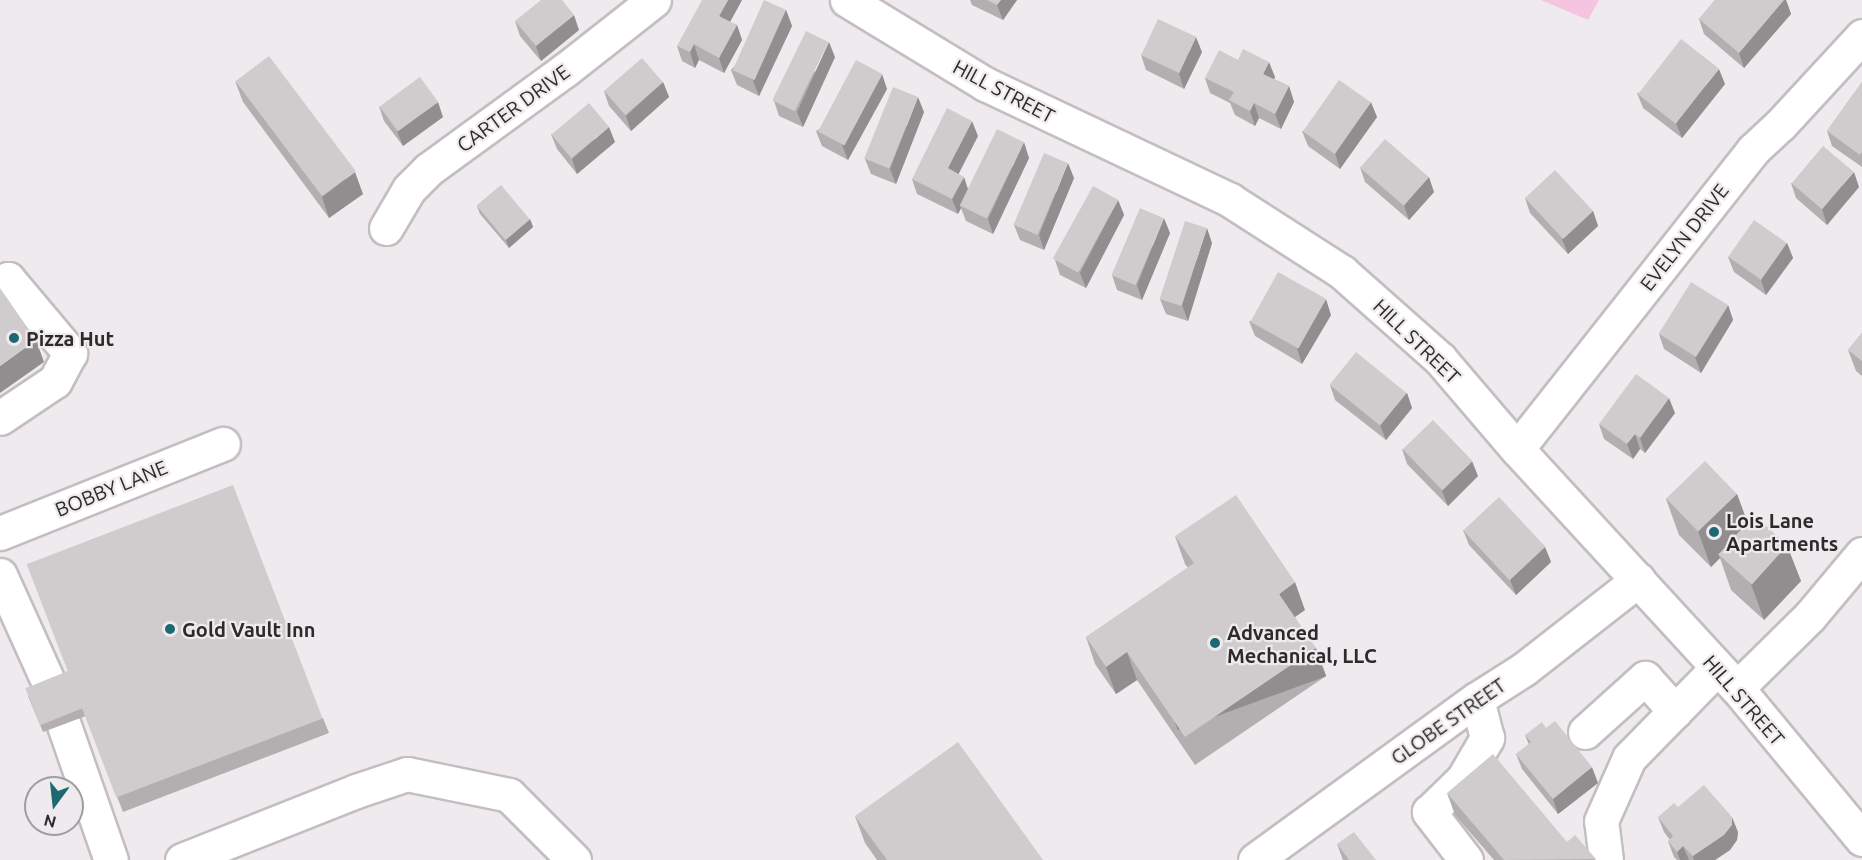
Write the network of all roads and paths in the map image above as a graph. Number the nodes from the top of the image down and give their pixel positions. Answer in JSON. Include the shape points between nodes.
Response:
{"nodes":[{"id":1,"x":654,"y":0,"type":"edge"},
{"id":2,"x":847,"y":0,"type":"edge"},
{"id":3,"x":1862,"y":36,"type":"edge"},
{"id":4,"x":386,"y":228,"type":"dead end"},
{"id":5,"x":0,"y":285,"type":"edge"},
{"id":6,"x":0,"y":418,"type":"edge"},
{"id":7,"x":223,"y":444,"type":"dead end"},
{"id":8,"x":1517,"y":449,"type":"junction"},
{"id":9,"x":0,"y":533,"type":"edge"},
{"id":10,"x":1862,"y":554,"type":"edge"},
{"id":11,"x":0,"y":575,"type":"edge"},
{"id":12,"x":1638,"y":580,"type":"junction"},
{"id":13,"x":1727,"y":678,"type":"junction"},
{"id":14,"x":1477,"y":699,"type":"junction"},
{"id":15,"x":1675,"y":711,"type":"junction"},
{"id":16,"x":1586,"y":732,"type":"dead end"},
{"id":17,"x":1862,"y":839,"type":"edge"},
{"id":18,"x":111,"y":860,"type":"edge"},
{"id":19,"x":183,"y":860,"type":"edge"},
{"id":20,"x":574,"y":860,"type":"edge"},
{"id":21,"x":1255,"y":860,"type":"edge"},
{"id":22,"x":1466,"y":860,"type":"edge"},
{"id":23,"x":1606,"y":860,"type":"edge"}],
"edges":[{"from":1,"to":4,"type":"street","name":"CARTER DRIVE","via":[[429,169],[409,189]]},
{"from":2,"to":8,"type":"street","name":"HILL STREET","via":[[986,84],[1230,200],[1287,234],[1342,272],[1416,337],[1448,368]]},
{"from":3,"to":8,"type":"street","name":"EVELYN DRIVE","via":[[1753,150]]},
{"from":5,"to":6,"type":"street","via":[[8,279],[70,353],[55,381]]},
{"from":7,"to":9,"type":"street","name":"BOBBY LANE"},
{"from":8,"to":12,"type":"street","name":"HILL STREET"},
{"from":10,"to":13,"type":"street","via":[[1810,616]]},
{"from":11,"to":18,"type":"street","via":[[51,688]]},
{"from":12,"to":13,"type":"street","name":"HILL STREET"},
{"from":12,"to":14,"type":"street","name":"GLOBE STREET","via":[[1580,628]]},
{"from":13,"to":15,"type":"street"},
{"from":13,"to":17,"type":"street","name":"HILL STREET"},
{"from":14,"to":21,"type":"street","name":"GLOBE STREET"},
{"from":14,"to":22,"type":"street","via":[[1486,738],[1463,779],[1429,812]]},
{"from":15,"to":16,"type":"street","via":[[1645,678]]},
{"from":15,"to":23,"type":"street","via":[[1629,758],[1601,821]]},
{"from":19,"to":20,"type":"street","via":[[406,774],[509,795]]}]}
